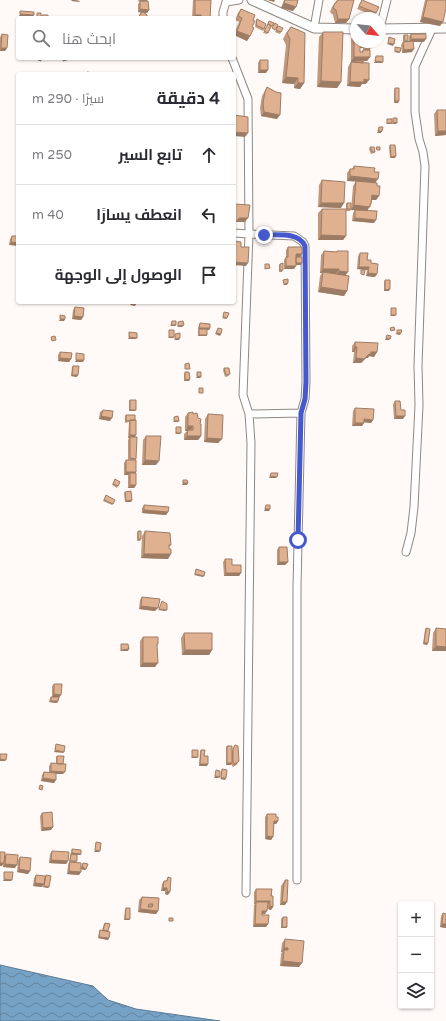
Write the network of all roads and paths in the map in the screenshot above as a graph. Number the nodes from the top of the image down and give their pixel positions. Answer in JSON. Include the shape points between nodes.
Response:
{"nodes":[{"id":1,"x":239,"y":0,"type":"edge"},
{"id":2,"x":252,"y":0,"type":"edge"},
{"id":3,"x":319,"y":0,"type":"edge"},
{"id":4,"x":387,"y":0,"type":"edge"},
{"id":5,"x":384,"y":12,"type":"edge"},
{"id":6,"x":223,"y":16,"type":"edge"},
{"id":7,"x":314,"y":28,"type":"junction"},
{"id":8,"x":446,"y":28,"type":"edge"},
{"id":9,"x":350,"y":29,"type":"edge"},
{"id":10,"x":386,"y":29,"type":"edge"},
{"id":11,"x":432,"y":29,"type":"junction"},
{"id":12,"x":233,"y":60,"type":"edge"},
{"id":13,"x":236,"y":233,"type":"edge"},
{"id":14,"x":249,"y":234,"type":"junction"},
{"id":15,"x":301,"y":413,"type":"junction"},
{"id":16,"x":249,"y":414,"type":"junction"},
{"id":17,"x":406,"y":552,"type":"dead end"},
{"id":18,"x":297,"y":880,"type":"dead end"},
{"id":19,"x":246,"y":893,"type":"dead end"}],
"edges":[{"from":1,"to":6,"type":"street","via":[[226,2]]},
{"from":2,"to":7,"type":"street"},
{"from":3,"to":7,"type":"street"},
{"from":4,"to":5,"type":"street"},
{"from":7,"to":9,"type":"street"},
{"from":8,"to":11,"type":"street"},
{"from":10,"to":11,"type":"street"},
{"from":11,"to":17,"type":"street","via":[[415,66],[415,112],[425,166],[415,500]]},
{"from":12,"to":14,"type":"street","via":[[248,99]]},
{"from":13,"to":14,"type":"street"},
{"from":14,"to":15,"type":"street","via":[[294,236],[304,242],[306,382]]},
{"from":14,"to":16,"type":"street","via":[[243,395]]},
{"from":15,"to":16,"type":"street"},
{"from":15,"to":18,"type":"street","via":[[297,587]]},
{"from":16,"to":19,"type":"street","via":[[251,443]]}]}
